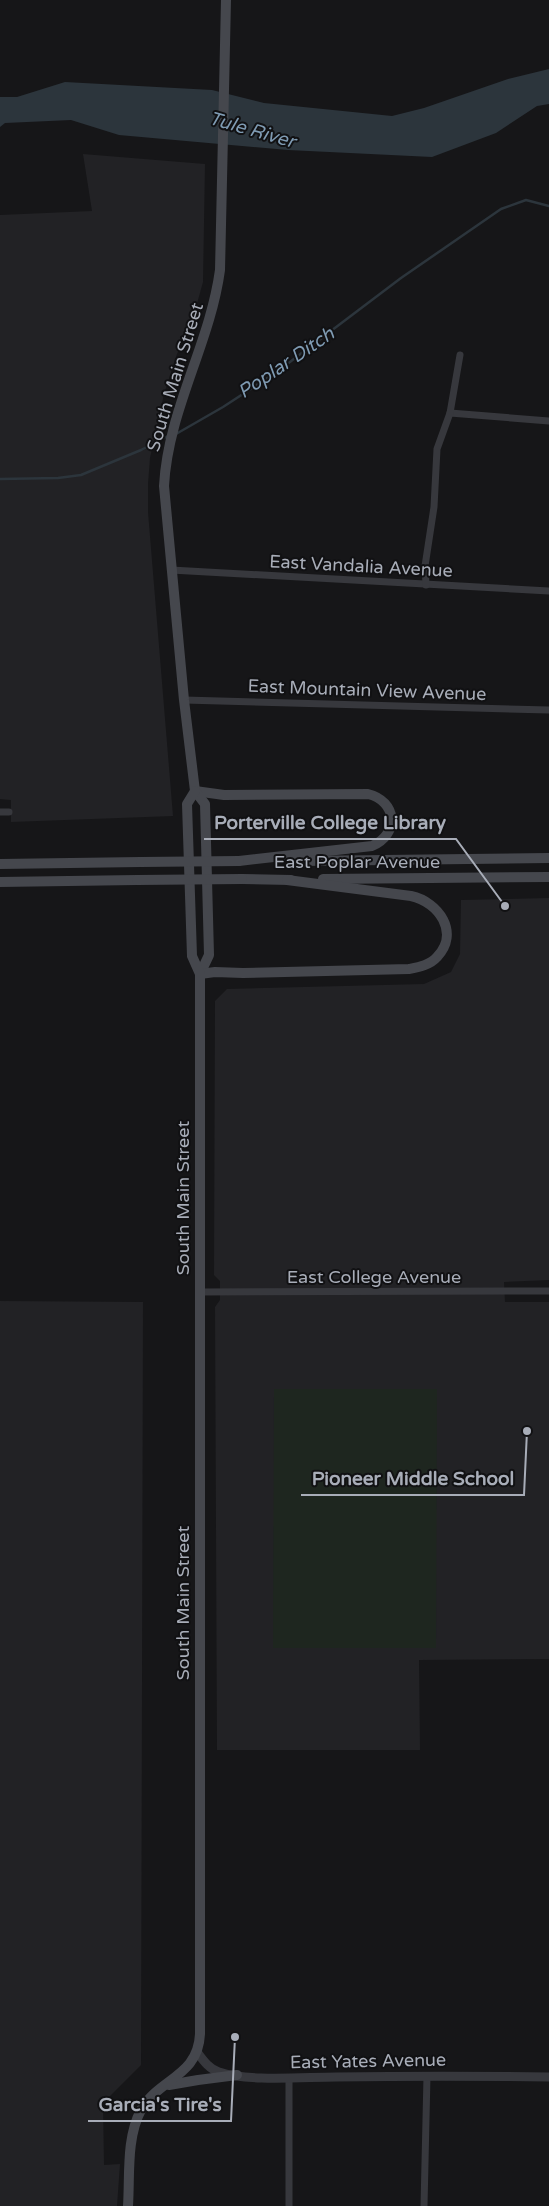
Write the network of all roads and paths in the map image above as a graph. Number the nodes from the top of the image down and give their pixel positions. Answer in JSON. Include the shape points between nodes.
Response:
{"nodes":[{"id":1,"x":226,"y":0,"type":"edge"},
{"id":2,"x":460,"y":355,"type":"dead end"},
{"id":3,"x":450,"y":413,"type":"junction"},
{"id":4,"x":549,"y":422,"type":"edge"},
{"id":5,"x":171,"y":570,"type":"junction"},
{"id":6,"x":426,"y":585,"type":"junction"},
{"id":7,"x":549,"y":591,"type":"edge"},
{"id":8,"x":184,"y":700,"type":"junction"},
{"id":9,"x":549,"y":710,"type":"edge"},
{"id":10,"x":195,"y":791,"type":"junction"},
{"id":11,"x":0,"y":812,"type":"edge"},
{"id":12,"x":9,"y":812,"type":"dead end"},
{"id":13,"x":549,"y":858,"type":"edge"},
{"id":14,"x":239,"y":861,"type":"junction"},
{"id":15,"x":0,"y":864,"type":"edge"},
{"id":16,"x":549,"y":877,"type":"edge"},
{"id":17,"x":287,"y":880,"type":"junction"},
{"id":18,"x":0,"y":882,"type":"edge"},
{"id":19,"x":200,"y":974,"type":"junction"},
{"id":20,"x":549,"y":1291,"type":"edge"},
{"id":21,"x":199,"y":1292,"type":"junction"},
{"id":22,"x":197,"y":2052,"type":"junction"},
{"id":23,"x":238,"y":2076,"type":"junction"},
{"id":24,"x":427,"y":2076,"type":"junction"},
{"id":25,"x":549,"y":2077,"type":"edge"},
{"id":26,"x":289,"y":2078,"type":"junction"},
{"id":27,"x":159,"y":2089,"type":"junction"},
{"id":28,"x":128,"y":2206,"type":"edge"},
{"id":29,"x":289,"y":2206,"type":"edge"},
{"id":30,"x":424,"y":2206,"type":"edge"}],
"edges":[{"from":1,"to":5,"type":"main road","name":"South Main Street","via":[[221,258],[215,299],[178,411],[168,453],[164,506]]},
{"from":2,"to":3,"type":"street"},
{"from":3,"to":4,"type":"street"},
{"from":3,"to":6,"type":"street","via":[[437,449],[434,508],[425,566]]},
{"from":5,"to":6,"type":"street","name":"East Vandalia Avenue"},
{"from":5,"to":8,"type":"main road","name":"South Main Street"},
{"from":6,"to":7,"type":"street","name":"East Vandalia Avenue"},
{"from":8,"to":9,"type":"street","name":"East Mountain View Avenue"},
{"from":8,"to":10,"type":"main road","name":"South Main Street"},
{"from":10,"to":14,"type":"main road","via":[[224,795],[368,794],[385,802],[390,810],[389,832],[372,846]]},
{"from":10,"to":19,"type":"main road","name":"South Main Street","via":[[187,804],[192,956]]},
{"from":10,"to":19,"type":"main road","name":"South Main Street","via":[[205,804],[209,910],[209,955]]},
{"from":11,"to":12,"type":"street"},
{"from":13,"to":14,"type":"main road","name":"East Poplar Avenue"},
{"from":14,"to":15,"type":"main road","name":"East Poplar Avenue","bridge":true},
{"from":16,"to":17,"type":"main road","name":"East Poplar Avenue"},
{"from":17,"to":18,"type":"main road","name":"East Poplar Avenue","bridge":true},
{"from":17,"to":19,"type":"main road","via":[[425,900],[443,919],[443,946],[431,962],[409,969]]},
{"from":19,"to":21,"type":"main road","name":"South Main Street"},
{"from":20,"to":21,"type":"street","name":"East College Avenue"},
{"from":21,"to":22,"type":"main road","name":"South Main Street","via":[[200,2028]]},
{"from":22,"to":23,"type":"street","name":"East Yates Avenue","via":[[216,2072]]},
{"from":22,"to":27,"type":"main road","name":"South Main Street","via":[[186,2069]]},
{"from":23,"to":26,"type":"street","name":"East Yates Avenue"},
{"from":23,"to":27,"type":"main road","via":[[185,2082]]},
{"from":24,"to":25,"type":"street","name":"East Yates Avenue"},
{"from":24,"to":26,"type":"street","name":"East Yates Avenue"},
{"from":24,"to":30,"type":"street"},
{"from":26,"to":29,"type":"street"},
{"from":27,"to":28,"type":"main road","name":"South Main Street","via":[[142,2109],[135,2126]]}]}
